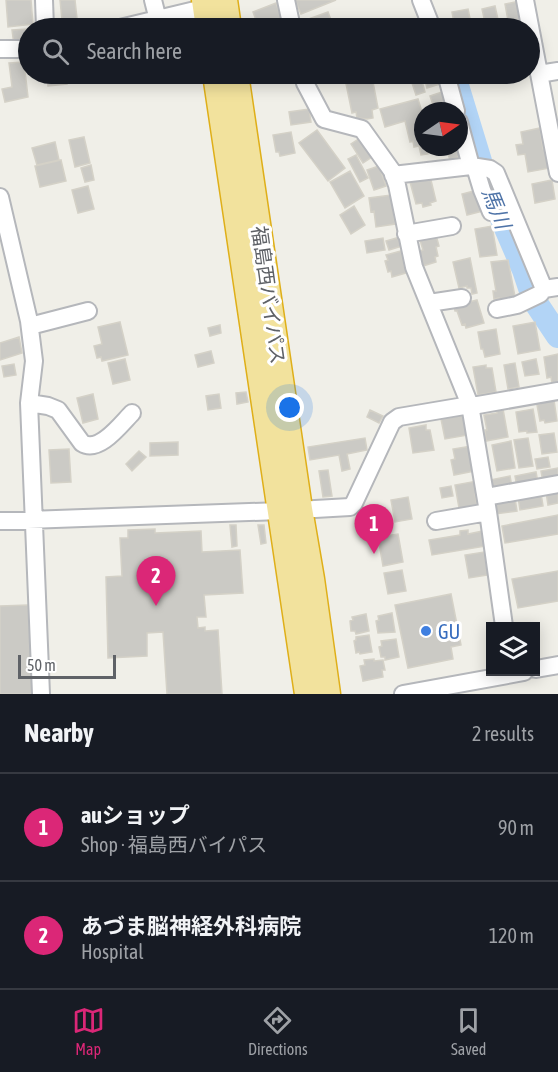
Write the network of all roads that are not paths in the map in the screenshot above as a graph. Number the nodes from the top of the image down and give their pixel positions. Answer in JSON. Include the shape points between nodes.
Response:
{"nodes":[{"id":1,"x":44,"y":0,"type":"edge"},
{"id":2,"x":153,"y":0,"type":"edge"},
{"id":3,"x":286,"y":0,"type":"edge"},
{"id":4,"x":421,"y":0,"type":"edge"},
{"id":5,"x":525,"y":0,"type":"edge"},
{"id":6,"x":217,"y":6,"type":"edge"},
{"id":7,"x":45,"y":18,"type":"edge"},
{"id":8,"x":158,"y":18,"type":"edge"},
{"id":9,"x":166,"y":18,"type":"edge"},
{"id":10,"x":290,"y":18,"type":"edge"},
{"id":11,"x":428,"y":18,"type":"edge"},
{"id":12,"x":528,"y":18,"type":"edge"},
{"id":13,"x":18,"y":48,"type":"edge"},
{"id":14,"x":0,"y":49,"type":"edge"},
{"id":15,"x":558,"y":70,"type":"edge"},
{"id":16,"x":540,"y":74,"type":"edge"},
{"id":17,"x":540,"y":79,"type":"edge"},
{"id":18,"x":217,"y":84,"type":"edge"},
{"id":19,"x":237,"y":84,"type":"edge"},
{"id":20,"x":306,"y":84,"type":"edge"},
{"id":21,"x":449,"y":84,"type":"edge"},
{"id":22,"x":454,"y":102,"type":"edge"},
{"id":23,"x":468,"y":143,"type":"edge"},
{"id":24,"x":478,"y":167,"type":"junction"},
{"id":25,"x":558,"y":173,"type":"edge"},
{"id":26,"x":393,"y":175,"type":"junction"},
{"id":27,"x":0,"y":197,"type":"edge"},
{"id":28,"x":491,"y":212,"type":"dead end"},
{"id":29,"x":452,"y":226,"type":"dead end"},
{"id":30,"x":406,"y":234,"type":"junction"},
{"id":31,"x":542,"y":292,"type":"edge"},
{"id":32,"x":462,"y":298,"type":"dead end"},
{"id":33,"x":429,"y":303,"type":"junction"},
{"id":34,"x":497,"y":309,"type":"dead end"},
{"id":35,"x":88,"y":311,"type":"dead end"},
{"id":36,"x":30,"y":326,"type":"junction"},
{"id":37,"x":558,"y":391,"type":"edge"},
{"id":38,"x":29,"y":403,"type":"junction"},
{"id":39,"x":470,"y":405,"type":"junction"},
{"id":40,"x":132,"y":413,"type":"dead end"},
{"id":41,"x":558,"y":484,"type":"edge"},
{"id":42,"x":487,"y":505,"type":"junction"},
{"id":43,"x":290,"y":510,"type":"junction"},
{"id":44,"x":33,"y":519,"type":"junction"},
{"id":45,"x":0,"y":521,"type":"edge"},
{"id":46,"x":436,"y":521,"type":"dead end"},
{"id":47,"x":503,"y":622,"type":"edge"},
{"id":48,"x":558,"y":665,"type":"edge"},
{"id":49,"x":540,"y":668,"type":"edge"},
{"id":50,"x":495,"y":676,"type":"edge"},
{"id":51,"x":41,"y":694,"type":"edge"},
{"id":52,"x":307,"y":694,"type":"edge"},
{"id":53,"x":328,"y":694,"type":"edge"},
{"id":54,"x":403,"y":694,"type":"edge"}],
"edges":[{"from":1,"to":7,"type":"street"},
{"from":2,"to":8,"type":"street"},
{"from":3,"to":10,"type":"street"},
{"from":4,"to":11,"type":"street"},
{"from":5,"to":12,"type":"street"},
{"from":6,"to":9,"type":"street"},
{"from":13,"to":14,"type":"street"},
{"from":15,"to":16,"type":"street"},
{"from":17,"to":25,"type":"street"},
{"from":18,"to":43,"type":"highway","name":"福島西バイパス"},
{"from":19,"to":43,"type":"highway","name":"福島西バイパス"},
{"from":20,"to":26,"type":"street","via":[[324,119],[362,129]]},
{"from":21,"to":22,"type":"street"},
{"from":23,"to":24,"type":"street"},
{"from":24,"to":26,"type":"street"},
{"from":24,"to":28,"type":"street"},
{"from":24,"to":31,"type":"street","via":[[496,173]]},
{"from":26,"to":30,"type":"street"},
{"from":27,"to":36,"type":"street"},
{"from":29,"to":30,"type":"street"},
{"from":30,"to":33,"type":"street"},
{"from":31,"to":34,"type":"street","via":[[517,305]]},
{"from":32,"to":33,"type":"street"},
{"from":33,"to":39,"type":"street"},
{"from":35,"to":36,"type":"street"},
{"from":36,"to":38,"type":"street","via":[[34,361]]},
{"from":37,"to":39,"type":"street"},
{"from":38,"to":40,"type":"street","via":[[58,410],[86,446],[100,443]]},
{"from":38,"to":44,"type":"street"},
{"from":39,"to":42,"type":"street"},
{"from":39,"to":43,"type":"street","via":[[399,417],[392,422],[350,507]]},
{"from":41,"to":42,"type":"street"},
{"from":42,"to":46,"type":"street"},
{"from":42,"to":47,"type":"street"},
{"from":43,"to":44,"type":"street"},
{"from":43,"to":52,"type":"highway","name":"福島西バイパス"},
{"from":43,"to":53,"type":"highway","name":"福島西バイパス","via":[[312,579]]},
{"from":44,"to":45,"type":"street"},
{"from":44,"to":51,"type":"street"},
{"from":48,"to":49,"type":"street"},
{"from":50,"to":54,"type":"street"}]}
